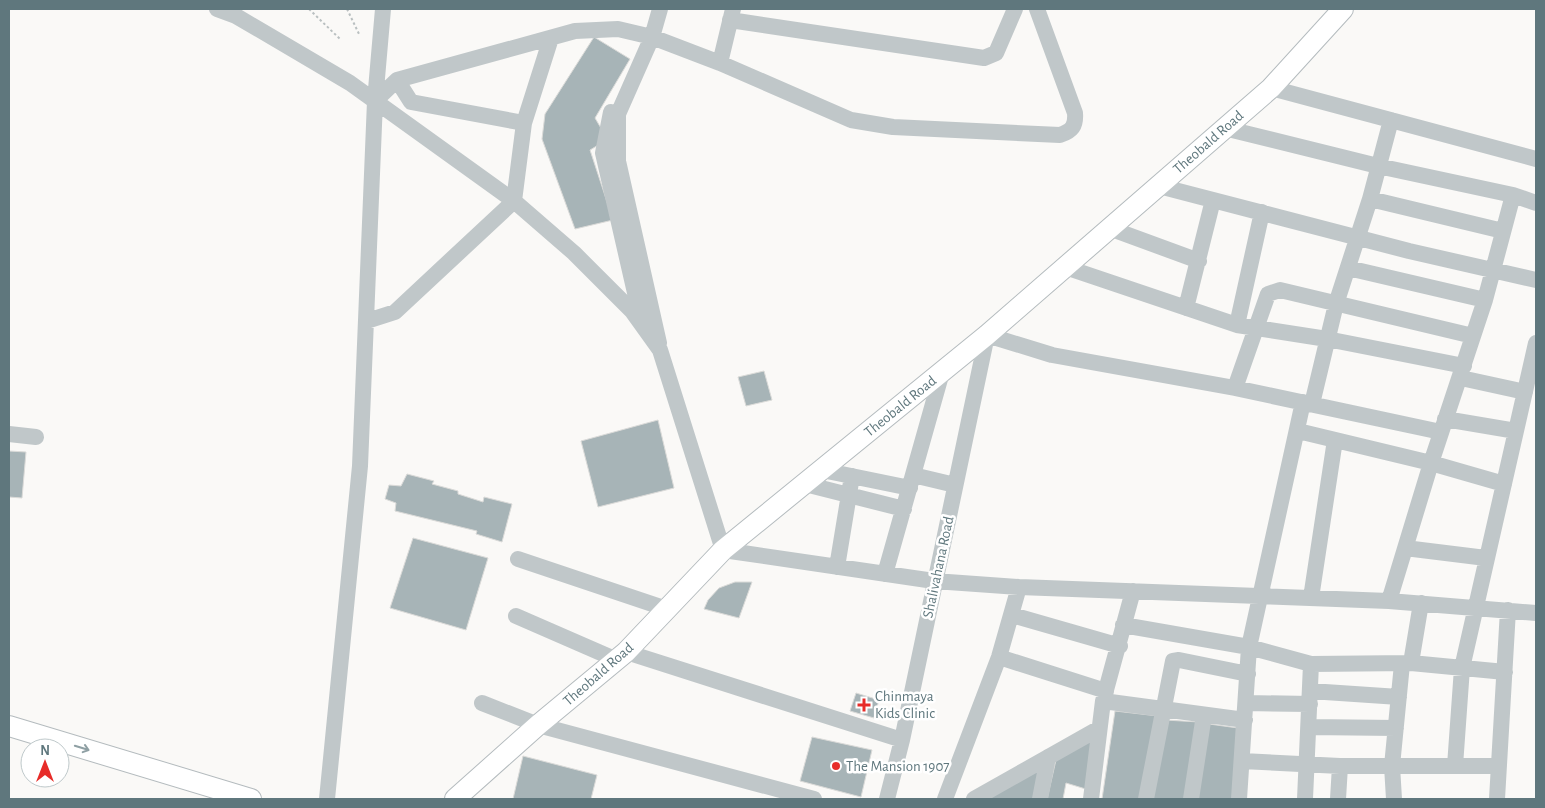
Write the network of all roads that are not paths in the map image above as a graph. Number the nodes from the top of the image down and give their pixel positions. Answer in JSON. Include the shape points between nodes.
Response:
{"nodes":[{"id":1,"x":217,"y":9,"type":"edge"},
{"id":2,"x":383,"y":9,"type":"edge"},
{"id":3,"x":660,"y":9,"type":"edge"},
{"id":4,"x":1015,"y":9,"type":"edge"},
{"id":5,"x":1038,"y":9,"type":"edge"},
{"id":6,"x":1343,"y":9,"type":"edge"},
{"id":7,"x":731,"y":15,"type":"edge"},
{"id":8,"x":551,"y":38,"type":"junction"},
{"id":9,"x":652,"y":38,"type":"junction"},
{"id":10,"x":720,"y":63,"type":"junction"},
{"id":11,"x":632,"y":67,"type":"dead end"},
{"id":12,"x":396,"y":80,"type":"junction"},
{"id":13,"x":1271,"y":88,"type":"junction"},
{"id":14,"x":375,"y":101,"type":"junction"},
{"id":15,"x":1392,"y":120,"type":"junction"},
{"id":16,"x":524,"y":123,"type":"junction"},
{"id":17,"x":1224,"y":128,"type":"junction"},
{"id":18,"x":1536,"y":159,"type":"edge"},
{"id":19,"x":1378,"y":166,"type":"junction"},
{"id":20,"x":1159,"y":186,"type":"junction"},
{"id":21,"x":1513,"y":195,"type":"junction"},
{"id":22,"x":1370,"y":199,"type":"junction"},
{"id":23,"x":1213,"y":200,"type":"junction"},
{"id":24,"x":514,"y":201,"type":"junction"},
{"id":25,"x":1536,"y":203,"type":"edge"},
{"id":26,"x":1262,"y":212,"type":"junction"},
{"id":27,"x":1110,"y":228,"type":"junction"},
{"id":28,"x":1503,"y":231,"type":"junction"},
{"id":29,"x":1359,"y":238,"type":"junction"},
{"id":30,"x":1199,"y":261,"type":"junction"},
{"id":31,"x":1065,"y":267,"type":"junction"},
{"id":32,"x":1348,"y":268,"type":"junction"},
{"id":33,"x":1493,"y":268,"type":"junction"},
{"id":34,"x":1536,"y":280,"type":"edge"},
{"id":35,"x":1485,"y":300,"type":"junction"},
{"id":36,"x":1336,"y":304,"type":"junction"},
{"id":37,"x":1186,"y":308,"type":"junction"},
{"id":38,"x":367,"y":321,"type":"junction"},
{"id":39,"x":1237,"y":325,"type":"junction"},
{"id":40,"x":642,"y":326,"type":"junction"},
{"id":41,"x":1257,"y":329,"type":"junction"},
{"id":42,"x":987,"y":335,"type":"junction"},
{"id":43,"x":1473,"y":336,"type":"junction"},
{"id":44,"x":1327,"y":339,"type":"junction"},
{"id":45,"x":1536,"y":343,"type":"edge"},
{"id":46,"x":660,"y":350,"type":"junction"},
{"id":47,"x":942,"y":372,"type":"junction"},
{"id":48,"x":1462,"y":372,"type":"junction"},
{"id":49,"x":1235,"y":388,"type":"junction"},
{"id":50,"x":1525,"y":392,"type":"junction"},
{"id":51,"x":1307,"y":403,"type":"junction"},
{"id":52,"x":1443,"y":426,"type":"junction"},
{"id":53,"x":1298,"y":431,"type":"junction"},
{"id":54,"x":1516,"y":431,"type":"junction"},
{"id":55,"x":9,"y":434,"type":"edge"},
{"id":56,"x":36,"y":437,"type":"dead end"},
{"id":57,"x":1335,"y":440,"type":"junction"},
{"id":58,"x":1430,"y":463,"type":"junction"},
{"id":59,"x":822,"y":470,"type":"junction"},
{"id":60,"x":852,"y":476,"type":"junction"},
{"id":61,"x":911,"y":482,"type":"junction"},
{"id":62,"x":804,"y":484,"type":"junction"},
{"id":63,"x":1504,"y":484,"type":"junction"},
{"id":64,"x":955,"y":485,"type":"junction"},
{"id":65,"x":849,"y":495,"type":"junction"},
{"id":66,"x":904,"y":509,"type":"junction"},
{"id":67,"x":1405,"y":548,"type":"junction"},
{"id":68,"x":723,"y":550,"type":"junction"},
{"id":69,"x":1486,"y":558,"type":"junction"},
{"id":70,"x":518,"y":559,"type":"dead end"},
{"id":71,"x":837,"y":567,"type":"junction"},
{"id":72,"x":885,"y":574,"type":"junction"},
{"id":73,"x":934,"y":581,"type":"junction"},
{"id":74,"x":1019,"y":587,"type":"junction"},
{"id":75,"x":1133,"y":591,"type":"junction"},
{"id":76,"x":1262,"y":595,"type":"junction"},
{"id":77,"x":1311,"y":598,"type":"junction"},
{"id":78,"x":1389,"y":601,"type":"junction"},
{"id":79,"x":1421,"y":604,"type":"junction"},
{"id":80,"x":1475,"y":607,"type":"junction"},
{"id":81,"x":667,"y":609,"type":"junction"},
{"id":82,"x":1508,"y":610,"type":"junction"},
{"id":83,"x":1536,"y":613,"type":"edge"},
{"id":84,"x":1012,"y":615,"type":"junction"},
{"id":85,"x":516,"y":616,"type":"dead end"},
{"id":86,"x":1124,"y":625,"type":"junction"},
{"id":87,"x":1120,"y":646,"type":"junction"},
{"id":88,"x":1249,"y":647,"type":"junction"},
{"id":89,"x":621,"y":656,"type":"junction"},
{"id":90,"x":999,"y":657,"type":"junction"},
{"id":91,"x":1311,"y":664,"type":"junction"},
{"id":92,"x":1406,"y":664,"type":"junction"},
{"id":93,"x":1462,"y":668,"type":"junction"},
{"id":94,"x":1505,"y":672,"type":"junction"},
{"id":95,"x":1248,"y":674,"type":"junction"},
{"id":96,"x":1105,"y":696,"type":"junction"},
{"id":97,"x":1310,"y":697,"type":"junction"},
{"id":98,"x":1399,"y":697,"type":"junction"},
{"id":99,"x":482,"y":703,"type":"dead end"},
{"id":100,"x":1246,"y":703,"type":"junction"},
{"id":101,"x":1162,"y":709,"type":"junction"},
{"id":102,"x":1204,"y":715,"type":"junction"},
{"id":103,"x":1245,"y":720,"type":"junction"},
{"id":104,"x":538,"y":725,"type":"junction"},
{"id":105,"x":12,"y":727,"type":"edge"},
{"id":106,"x":1309,"y":727,"type":"junction"},
{"id":107,"x":1396,"y":728,"type":"junction"},
{"id":108,"x":1098,"y":729,"type":"junction"},
{"id":109,"x":902,"y":740,"type":"junction"},
{"id":110,"x":1048,"y":757,"type":"junction"},
{"id":111,"x":1242,"y":762,"type":"junction"},
{"id":112,"x":1308,"y":764,"type":"junction"},
{"id":113,"x":1340,"y":766,"type":"junction"},
{"id":114,"x":1392,"y":766,"type":"junction"},
{"id":115,"x":1455,"y":766,"type":"junction"},
{"id":116,"x":1499,"y":766,"type":"junction"},
{"id":117,"x":251,"y":799,"type":"edge"},
{"id":118,"x":327,"y":799,"type":"edge"},
{"id":119,"x":455,"y":799,"type":"edge"},
{"id":120,"x":814,"y":799,"type":"edge"},
{"id":121,"x":888,"y":799,"type":"edge"},
{"id":122,"x":945,"y":799,"type":"edge"},
{"id":123,"x":974,"y":799,"type":"edge"},
{"id":124,"x":1040,"y":799,"type":"edge"},
{"id":125,"x":1092,"y":799,"type":"edge"},
{"id":126,"x":1146,"y":799,"type":"edge"},
{"id":127,"x":1192,"y":799,"type":"edge"},
{"id":128,"x":1239,"y":799,"type":"edge"},
{"id":129,"x":1305,"y":799,"type":"edge"},
{"id":130,"x":1338,"y":799,"type":"edge"},
{"id":131,"x":1394,"y":799,"type":"edge"},
{"id":132,"x":1497,"y":799,"type":"edge"}],
"edges":[{"from":1,"to":14,"type":"street","via":[[236,16],[334,73]]},
{"from":2,"to":14,"type":"street"},
{"from":3,"to":9,"type":"street"},
{"from":4,"to":7,"type":"street","via":[[996,53],[984,58]]},
{"from":5,"to":10,"type":"street","via":[[1075,113],[1076,122],[1070,131],[1060,135],[893,127],[852,120]]},
{"from":6,"to":13,"type":"main road","name":"Theobald Road"},
{"from":7,"to":10,"type":"street"},
{"from":8,"to":9,"type":"street","via":[[575,31],[618,29]]},
{"from":8,"to":12,"type":"street"},
{"from":8,"to":16,"type":"street"},
{"from":9,"to":10,"type":"street"},
{"from":9,"to":46,"type":"street","via":[[618,114],[618,160]]},
{"from":11,"to":40,"type":"street","via":[[614,98],[602,153]]},
{"from":12,"to":14,"type":"street"},
{"from":12,"to":16,"type":"street","via":[[411,102]]},
{"from":13,"to":15,"type":"street"},
{"from":13,"to":17,"type":"main road","name":"Theobald Road"},
{"from":14,"to":24,"type":"street"},
{"from":14,"to":38,"type":"street"},
{"from":15,"to":18,"type":"street"},
{"from":15,"to":19,"type":"street"},
{"from":16,"to":24,"type":"street"},
{"from":17,"to":19,"type":"street"},
{"from":17,"to":20,"type":"main road","name":"Theobald Road"},
{"from":19,"to":21,"type":"street"},
{"from":19,"to":22,"type":"street"},
{"from":20,"to":23,"type":"street"},
{"from":20,"to":27,"type":"main road","name":"Theobald Road"},
{"from":21,"to":25,"type":"street"},
{"from":21,"to":28,"type":"street"},
{"from":22,"to":28,"type":"street"},
{"from":22,"to":29,"type":"street"},
{"from":23,"to":26,"type":"street"},
{"from":23,"to":30,"type":"street"},
{"from":24,"to":38,"type":"street","via":[[395,312]]},
{"from":24,"to":40,"type":"street","via":[[574,253],[632,311]]},
{"from":26,"to":29,"type":"street"},
{"from":26,"to":39,"type":"street"},
{"from":27,"to":30,"type":"street"},
{"from":27,"to":31,"type":"main road","name":"Theobald Road"},
{"from":28,"to":33,"type":"street"},
{"from":29,"to":32,"type":"street"},
{"from":29,"to":33,"type":"street"},
{"from":30,"to":37,"type":"street"},
{"from":31,"to":37,"type":"street"},
{"from":31,"to":42,"type":"main road","name":"Theobald Road"},
{"from":32,"to":35,"type":"street"},
{"from":32,"to":36,"type":"street"},
{"from":33,"to":34,"type":"street"},
{"from":33,"to":35,"type":"street"},
{"from":35,"to":43,"type":"street"},
{"from":36,"to":41,"type":"street","via":[[1280,290],[1272,291],[1268,294]]},
{"from":36,"to":43,"type":"street"},
{"from":36,"to":44,"type":"street"},
{"from":37,"to":39,"type":"street"},
{"from":38,"to":118,"type":"street","via":[[360,466]]},
{"from":39,"to":41,"type":"street"},
{"from":40,"to":46,"type":"street"},
{"from":41,"to":44,"type":"street"},
{"from":41,"to":49,"type":"street"},
{"from":42,"to":47,"type":"main road","name":"Theobald Road"},
{"from":42,"to":49,"type":"street","via":[[1052,355]]},
{"from":42,"to":64,"type":"street","name":"Shalivahana Road"},
{"from":43,"to":48,"type":"street"},
{"from":44,"to":48,"type":"street"},
{"from":44,"to":51,"type":"street"},
{"from":45,"to":50,"type":"street"},
{"from":46,"to":68,"type":"street"},
{"from":47,"to":59,"type":"main road","name":"Theobald Road"},
{"from":47,"to":61,"type":"street"},
{"from":48,"to":50,"type":"street"},
{"from":48,"to":52,"type":"street"},
{"from":49,"to":51,"type":"street"},
{"from":50,"to":54,"type":"street"},
{"from":51,"to":52,"type":"street"},
{"from":51,"to":53,"type":"street"},
{"from":52,"to":54,"type":"street"},
{"from":52,"to":58,"type":"street"},
{"from":53,"to":57,"type":"street"},
{"from":53,"to":76,"type":"street"},
{"from":54,"to":63,"type":"street"},
{"from":55,"to":56,"type":"street"},
{"from":57,"to":58,"type":"street"},
{"from":57,"to":77,"type":"street"},
{"from":58,"to":63,"type":"street"},
{"from":58,"to":67,"type":"street"},
{"from":59,"to":60,"type":"street"},
{"from":59,"to":62,"type":"main road","name":"Theobald Road"},
{"from":60,"to":61,"type":"street"},
{"from":60,"to":65,"type":"street"},
{"from":61,"to":64,"type":"street"},
{"from":61,"to":66,"type":"street"},
{"from":62,"to":65,"type":"street"},
{"from":62,"to":68,"type":"main road","name":"Theobald Road"},
{"from":63,"to":69,"type":"street"},
{"from":64,"to":73,"type":"street","name":"Shalivahana Road"},
{"from":65,"to":66,"type":"street"},
{"from":65,"to":71,"type":"street"},
{"from":66,"to":72,"type":"street"},
{"from":67,"to":69,"type":"street"},
{"from":67,"to":78,"type":"street"},
{"from":68,"to":71,"type":"street"},
{"from":68,"to":81,"type":"main road","name":"Theobald Road"},
{"from":69,"to":80,"type":"street"},
{"from":70,"to":81,"type":"street"},
{"from":71,"to":72,"type":"street"},
{"from":72,"to":73,"type":"street"},
{"from":73,"to":74,"type":"street"},
{"from":73,"to":109,"type":"street","name":"Shalivahana Road"},
{"from":74,"to":75,"type":"street"},
{"from":74,"to":84,"type":"street"},
{"from":75,"to":76,"type":"street"},
{"from":75,"to":86,"type":"street"},
{"from":76,"to":77,"type":"street"},
{"from":76,"to":88,"type":"street"},
{"from":77,"to":78,"type":"street"},
{"from":78,"to":79,"type":"street"},
{"from":79,"to":80,"type":"street"},
{"from":79,"to":92,"type":"street"},
{"from":80,"to":82,"type":"street"},
{"from":80,"to":93,"type":"street"},
{"from":81,"to":89,"type":"main road","name":"Theobald Road"},
{"from":82,"to":83,"type":"street"},
{"from":82,"to":94,"type":"street"},
{"from":84,"to":87,"type":"street"},
{"from":84,"to":90,"type":"street"},
{"from":85,"to":89,"type":"street"},
{"from":86,"to":87,"type":"street"},
{"from":86,"to":88,"type":"street"},
{"from":87,"to":96,"type":"street"},
{"from":88,"to":91,"type":"street"},
{"from":88,"to":95,"type":"street"},
{"from":89,"to":104,"type":"main road","name":"Theobald Road"},
{"from":89,"to":109,"type":"street"},
{"from":90,"to":96,"type":"street"},
{"from":90,"to":122,"type":"street"},
{"from":91,"to":92,"type":"street"},
{"from":91,"to":97,"type":"street"},
{"from":92,"to":93,"type":"street"},
{"from":92,"to":98,"type":"street"},
{"from":93,"to":94,"type":"street"},
{"from":93,"to":115,"type":"street"},
{"from":94,"to":116,"type":"street"},
{"from":95,"to":100,"type":"street"},
{"from":95,"to":101,"type":"street","via":[[1173,661]]},
{"from":96,"to":101,"type":"street"},
{"from":96,"to":108,"type":"street"},
{"from":97,"to":98,"type":"street"},
{"from":97,"to":100,"type":"street"},
{"from":97,"to":106,"type":"street"},
{"from":98,"to":107,"type":"street"},
{"from":99,"to":104,"type":"street"},
{"from":100,"to":103,"type":"street"},
{"from":101,"to":102,"type":"street"},
{"from":101,"to":126,"type":"street"},
{"from":102,"to":103,"type":"street"},
{"from":102,"to":127,"type":"street"},
{"from":103,"to":111,"type":"street"},
{"from":104,"to":119,"type":"main road","name":"Theobald Road"},
{"from":104,"to":120,"type":"street"},
{"from":105,"to":117,"type":"main road","one_way":true},
{"from":106,"to":107,"type":"street"},
{"from":106,"to":112,"type":"street"},
{"from":107,"to":114,"type":"street"},
{"from":108,"to":110,"type":"street"},
{"from":108,"to":125,"type":"street"},
{"from":109,"to":121,"type":"street","name":"Shalivahana Road"},
{"from":110,"to":123,"type":"street"},
{"from":110,"to":124,"type":"street"},
{"from":111,"to":112,"type":"street"},
{"from":111,"to":128,"type":"street"},
{"from":112,"to":113,"type":"street"},
{"from":112,"to":129,"type":"street"},
{"from":113,"to":114,"type":"street"},
{"from":113,"to":130,"type":"street"},
{"from":114,"to":115,"type":"street"},
{"from":114,"to":131,"type":"street"},
{"from":115,"to":116,"type":"street"},
{"from":116,"to":132,"type":"street"}]}
